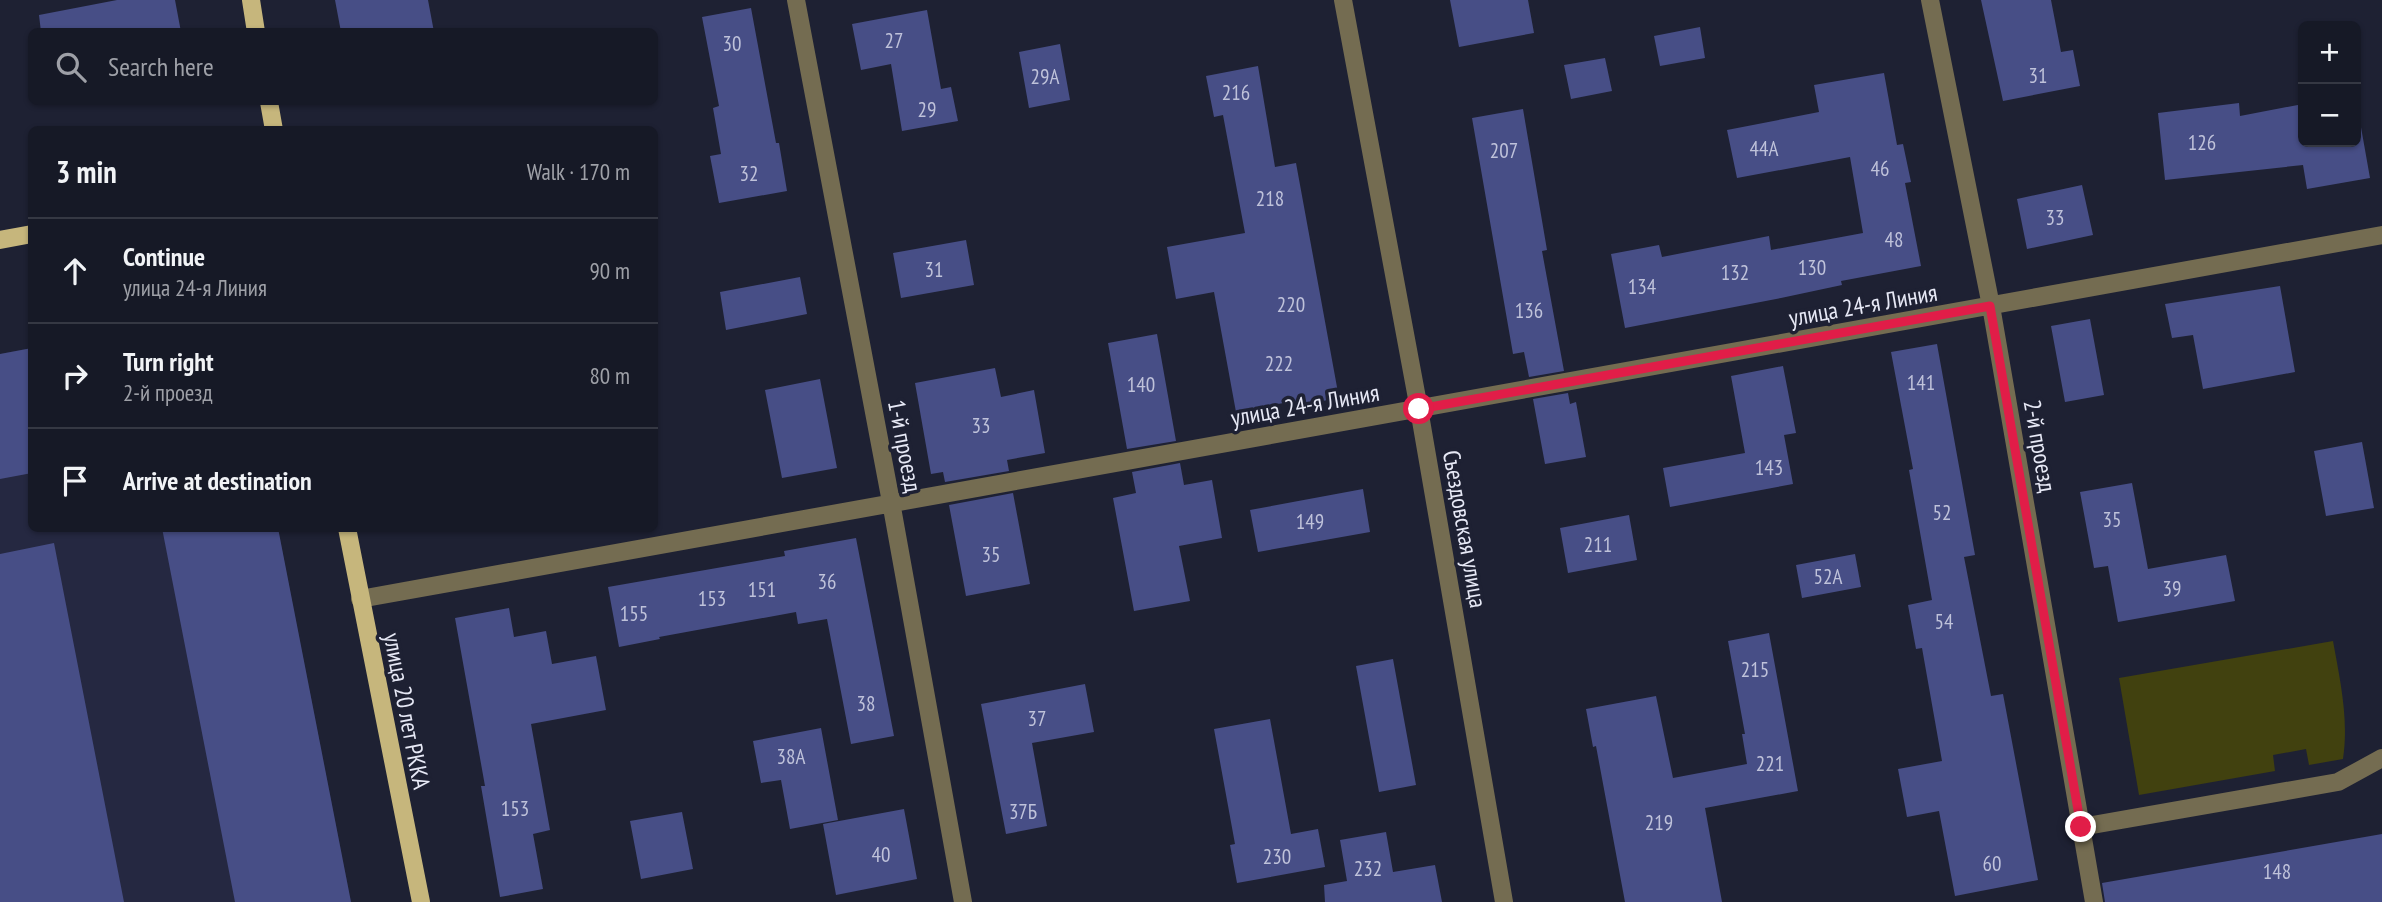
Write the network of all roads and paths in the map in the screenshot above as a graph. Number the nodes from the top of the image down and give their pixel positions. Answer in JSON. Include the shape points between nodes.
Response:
{"nodes":[{"id":1,"x":251,"y":0,"type":"edge"},
{"id":2,"x":796,"y":0,"type":"edge"},
{"id":3,"x":1343,"y":0,"type":"edge"},
{"id":4,"x":1930,"y":0,"type":"edge"},
{"id":5,"x":255,"y":28,"type":"edge"},
{"id":6,"x":270,"y":105,"type":"edge"},
{"id":7,"x":273,"y":126,"type":"edge"},
{"id":8,"x":28,"y":235,"type":"edge"},
{"id":9,"x":2382,"y":235,"type":"edge"},
{"id":10,"x":0,"y":240,"type":"edge"},
{"id":11,"x":1990,"y":306,"type":"junction"},
{"id":12,"x":1419,"y":409,"type":"junction"},
{"id":13,"x":891,"y":502,"type":"junction"},
{"id":14,"x":348,"y":532,"type":"edge"},
{"id":15,"x":360,"y":599,"type":"junction"},
{"id":16,"x":2382,"y":758,"type":"edge"},
{"id":17,"x":2081,"y":827,"type":"junction"},
{"id":18,"x":421,"y":902,"type":"edge"},
{"id":19,"x":963,"y":902,"type":"edge"},
{"id":20,"x":1504,"y":902,"type":"edge"},
{"id":21,"x":2094,"y":902,"type":"edge"}],
"edges":[{"from":1,"to":5,"type":"main road"},
{"from":2,"to":13,"type":"street","name":"1-й проезд"},
{"from":3,"to":12,"type":"street","name":"Съездовская улица"},
{"from":4,"to":11,"type":"street","name":"2-й проезд"},
{"from":6,"to":7,"type":"main road"},
{"from":8,"to":10,"type":"main road"},
{"from":9,"to":11,"type":"street","name":"улица 24-я Линия"},
{"from":11,"to":12,"type":"street","name":"улица 24-я Линия"},
{"from":11,"to":17,"type":"street","name":"2-й проезд"},
{"from":12,"to":13,"type":"street","name":"улица 24-я Линия"},
{"from":12,"to":20,"type":"street","name":"Съездовская улица"},
{"from":13,"to":15,"type":"street","name":"улица 24-я Линия"},
{"from":13,"to":19,"type":"street","name":"1-й проезд"},
{"from":14,"to":15,"type":"main road","name":"улица 20 лет РККА"},
{"from":15,"to":18,"type":"main road","name":"улица 20 лет РККА"},
{"from":16,"to":17,"type":"street","via":[[2338,782]]},
{"from":17,"to":21,"type":"street","name":"2-й проезд"}]}
